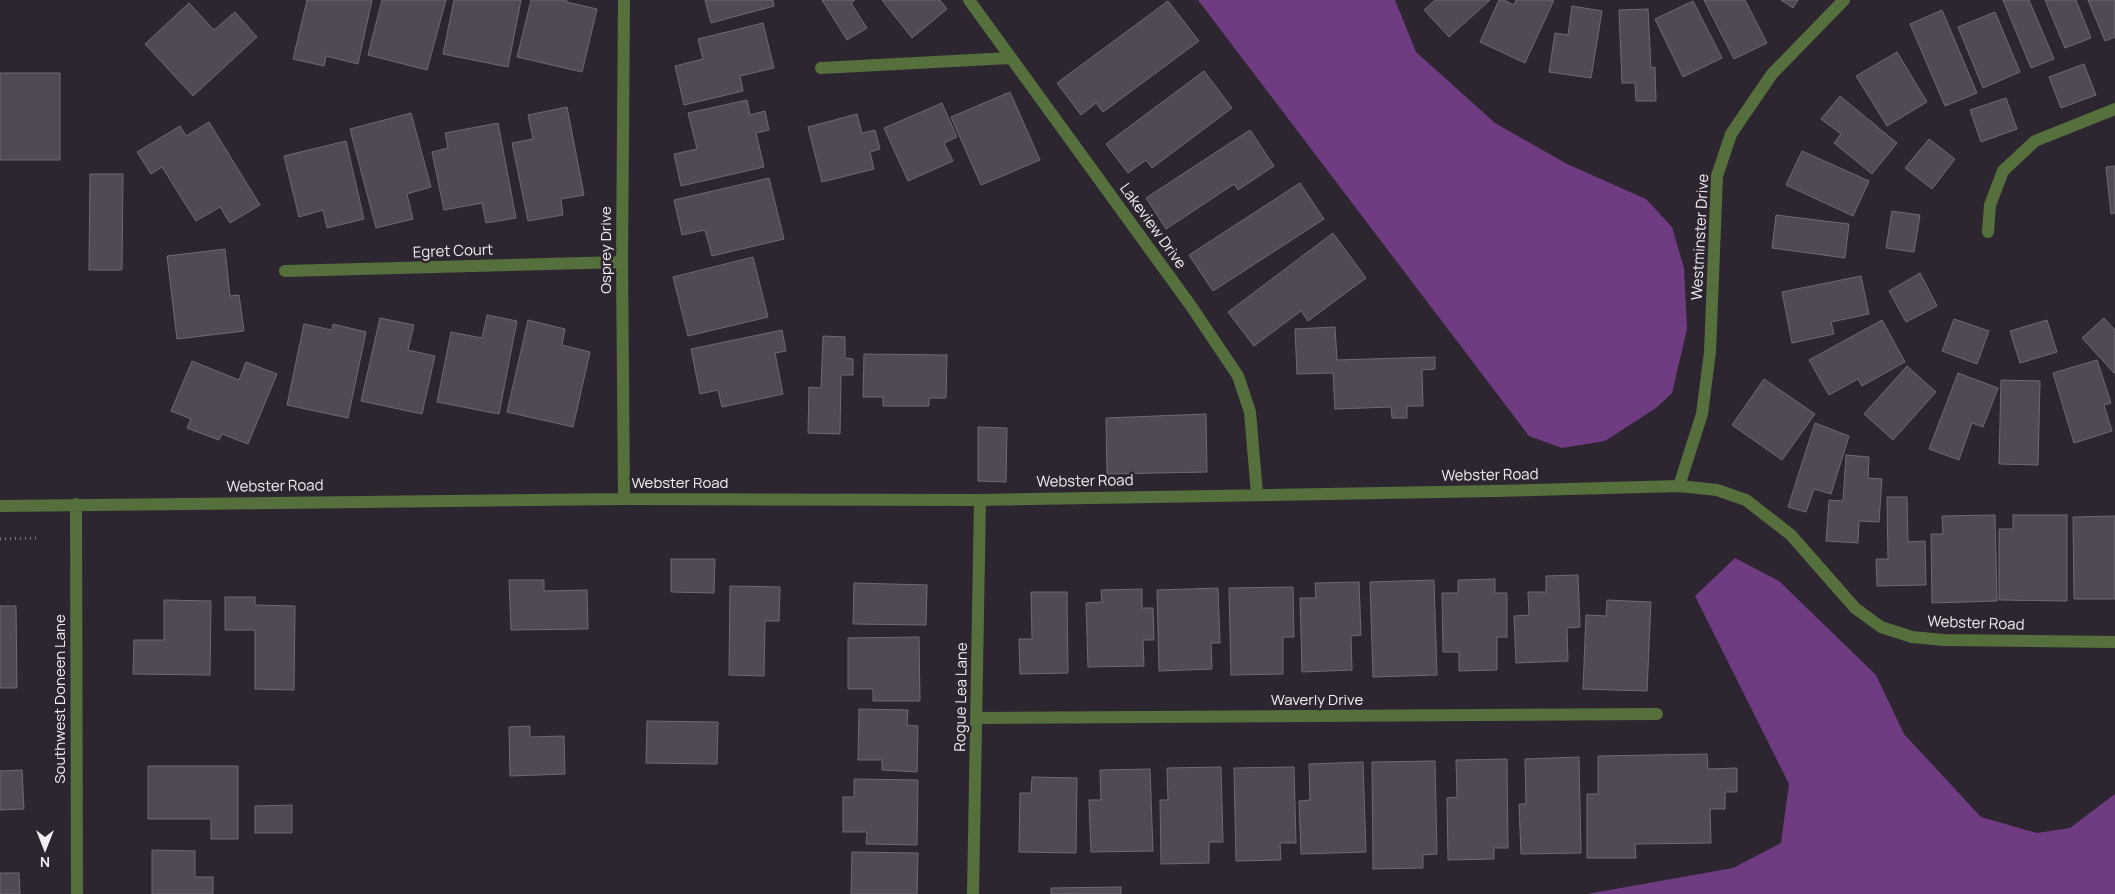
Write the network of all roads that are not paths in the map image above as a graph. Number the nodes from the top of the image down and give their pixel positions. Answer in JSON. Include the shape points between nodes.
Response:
{"nodes":[{"id":1,"x":624,"y":0,"type":"edge"},
{"id":2,"x":969,"y":0,"type":"edge"},
{"id":3,"x":1844,"y":0,"type":"edge"},
{"id":4,"x":1010,"y":58,"type":"junction"},
{"id":5,"x":822,"y":68,"type":"dead end"},
{"id":6,"x":2115,"y":109,"type":"edge"},
{"id":7,"x":1988,"y":232,"type":"dead end"},
{"id":8,"x":622,"y":262,"type":"junction"},
{"id":9,"x":286,"y":271,"type":"dead end"},
{"id":10,"x":1680,"y":486,"type":"junction"},
{"id":11,"x":1257,"y":494,"type":"junction"},
{"id":12,"x":624,"y":499,"type":"junction"},
{"id":13,"x":980,"y":500,"type":"junction"},
{"id":14,"x":76,"y":504,"type":"junction"},
{"id":15,"x":0,"y":506,"type":"edge"},
{"id":16,"x":2115,"y":642,"type":"edge"},
{"id":17,"x":1657,"y":714,"type":"dead end"},
{"id":18,"x":977,"y":718,"type":"junction"},
{"id":19,"x":77,"y":894,"type":"edge"},
{"id":20,"x":973,"y":894,"type":"edge"}],
"edges":[{"from":1,"to":8,"type":"street","name":"Osprey Drive"},
{"from":2,"to":4,"type":"street","name":"Lakeview Drive"},
{"from":3,"to":10,"type":"street","name":"Westminster Drive","via":[[1772,74],[1731,134],[1717,176],[1710,352],[1702,414]]},
{"from":4,"to":5,"type":"street"},
{"from":4,"to":11,"type":"street","name":"Lakeview Drive","via":[[1191,306],[1238,376],[1250,412]]},
{"from":6,"to":7,"type":"street","via":[[2035,141],[2003,171],[1990,205]]},
{"from":8,"to":9,"type":"street","name":"Egret Court"},
{"from":8,"to":12,"type":"street","name":"Osprey Drive"},
{"from":10,"to":11,"type":"street","name":"Webster Road","via":[[1495,492]]},
{"from":10,"to":16,"type":"street","name":"Webster Road","via":[[1717,490],[1746,500],[1791,535],[1854,608],[1881,627],[1912,637],[1944,640]]},
{"from":11,"to":13,"type":"street","name":"Webster Road"},
{"from":12,"to":13,"type":"street","name":"Webster Road"},
{"from":12,"to":14,"type":"street","name":"Webster Road"},
{"from":13,"to":18,"type":"street","name":"Rogue Lea Lane"},
{"from":14,"to":15,"type":"street","name":"Webster Road"},
{"from":14,"to":19,"type":"street","name":"Southwest Doneen Lane"},
{"from":17,"to":18,"type":"street","name":"Waverly Drive"},
{"from":18,"to":20,"type":"street","name":"Rogue Lea Lane"}]}
